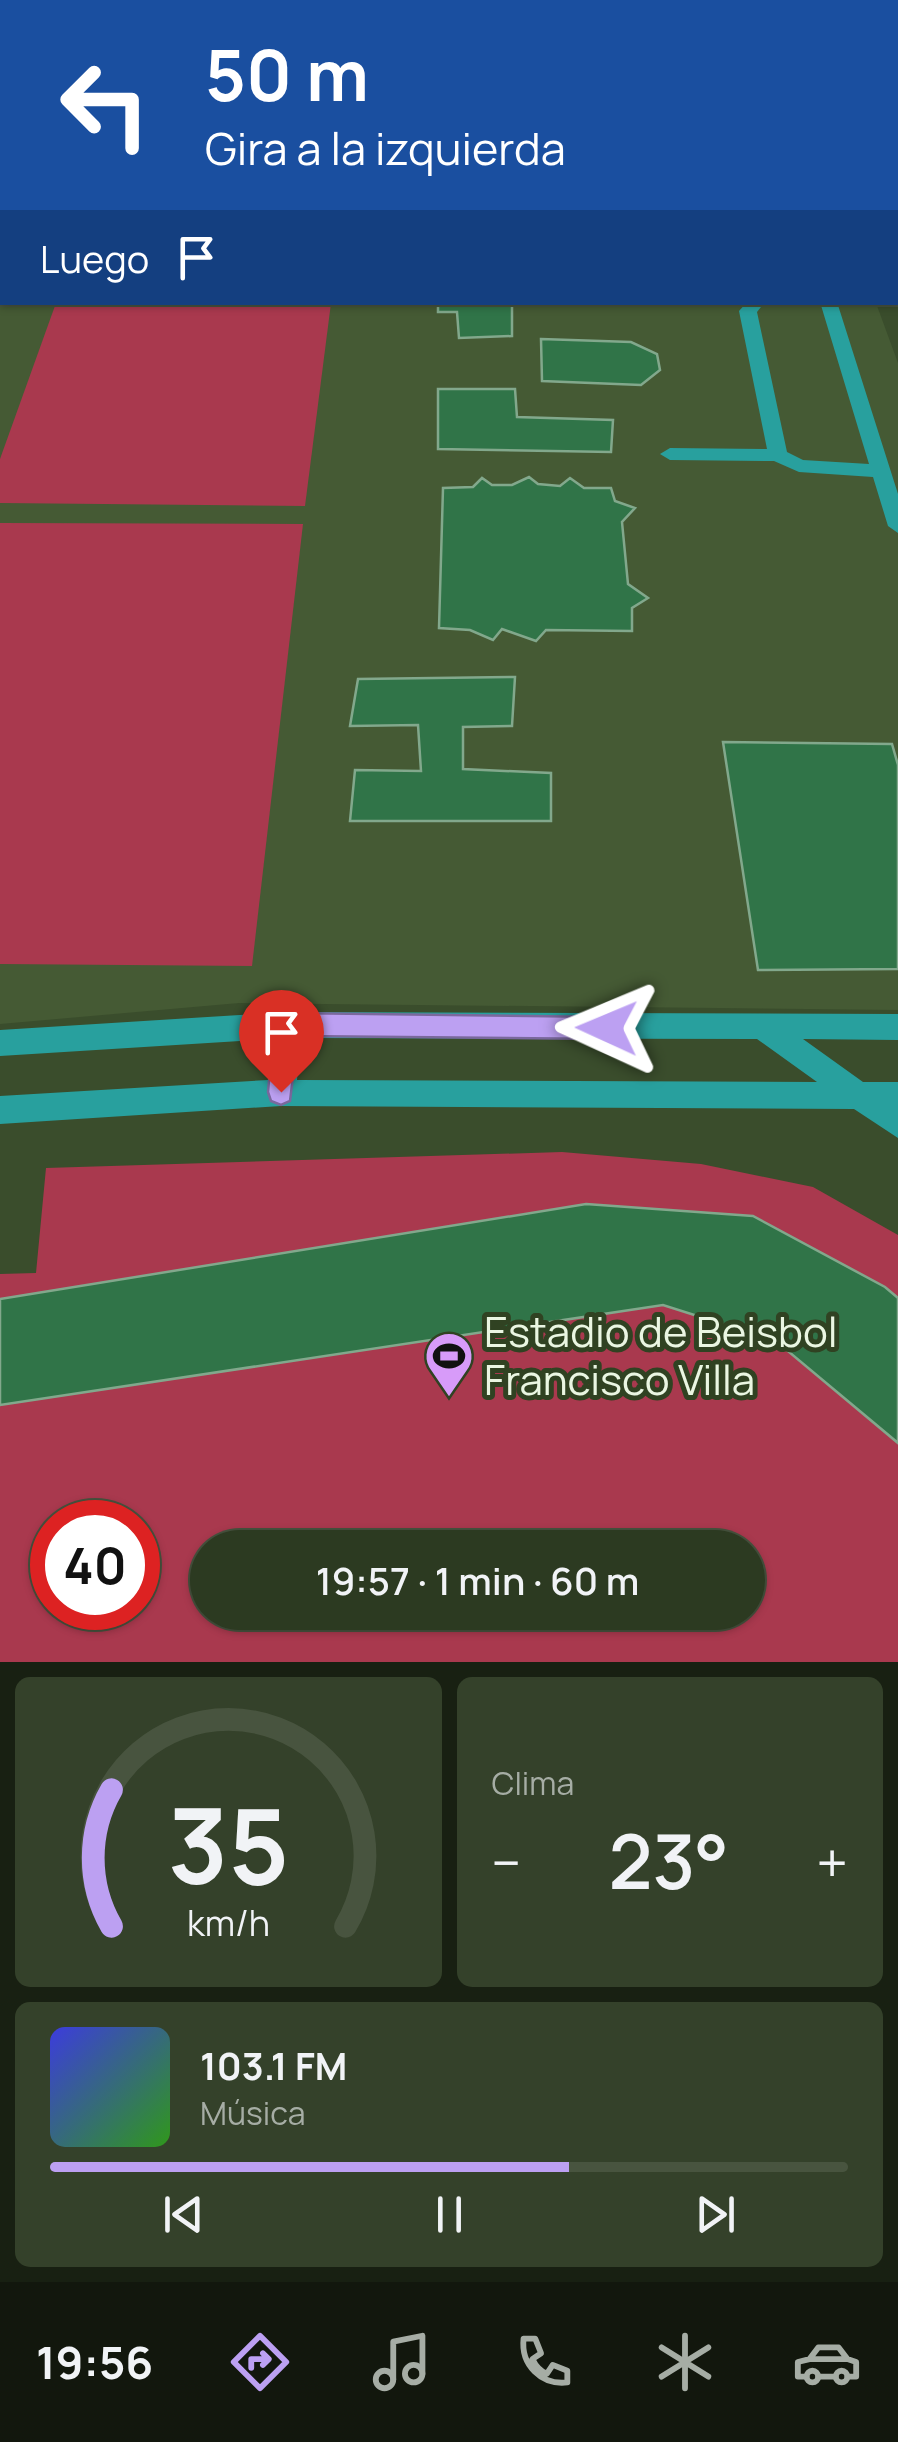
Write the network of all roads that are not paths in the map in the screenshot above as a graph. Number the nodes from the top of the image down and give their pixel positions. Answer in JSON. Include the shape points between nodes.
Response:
{"nodes":[{"id":1,"x":754,"y":305,"type":"edge"},
{"id":2,"x":829,"y":305,"type":"edge"},
{"id":3,"x":670,"y":454,"type":"dead end"},
{"id":4,"x":778,"y":454,"type":"junction"},
{"id":5,"x":879,"y":471,"type":"junction"},
{"id":6,"x":898,"y":526,"type":"edge"},
{"id":7,"x":287,"y":1025,"type":"junction"},
{"id":8,"x":898,"y":1028,"type":"edge"},
{"id":9,"x":767,"y":1030,"type":"junction"},
{"id":10,"x":0,"y":1043,"type":"edge"},
{"id":11,"x":281,"y":1092,"type":"junction"},
{"id":12,"x":858,"y":1096,"type":"junction"},
{"id":13,"x":898,"y":1096,"type":"edge"},
{"id":14,"x":0,"y":1110,"type":"edge"},
{"id":15,"x":898,"y":1124,"type":"edge"}],
"edges":[{"from":1,"to":4,"type":"street","via":[[748,311]]},
{"from":2,"to":5,"type":"street"},
{"from":3,"to":4,"type":"street"},
{"from":4,"to":5,"type":"street","via":[[799,466]]},
{"from":5,"to":6,"type":"street"},
{"from":7,"to":9,"type":"street"},
{"from":7,"to":10,"type":"street"},
{"from":7,"to":11,"type":"street"},
{"from":8,"to":9,"type":"street"},
{"from":9,"to":12,"type":"street"},
{"from":11,"to":12,"type":"street"},
{"from":11,"to":14,"type":"street"},
{"from":12,"to":13,"type":"street"},
{"from":12,"to":15,"type":"street"}]}
